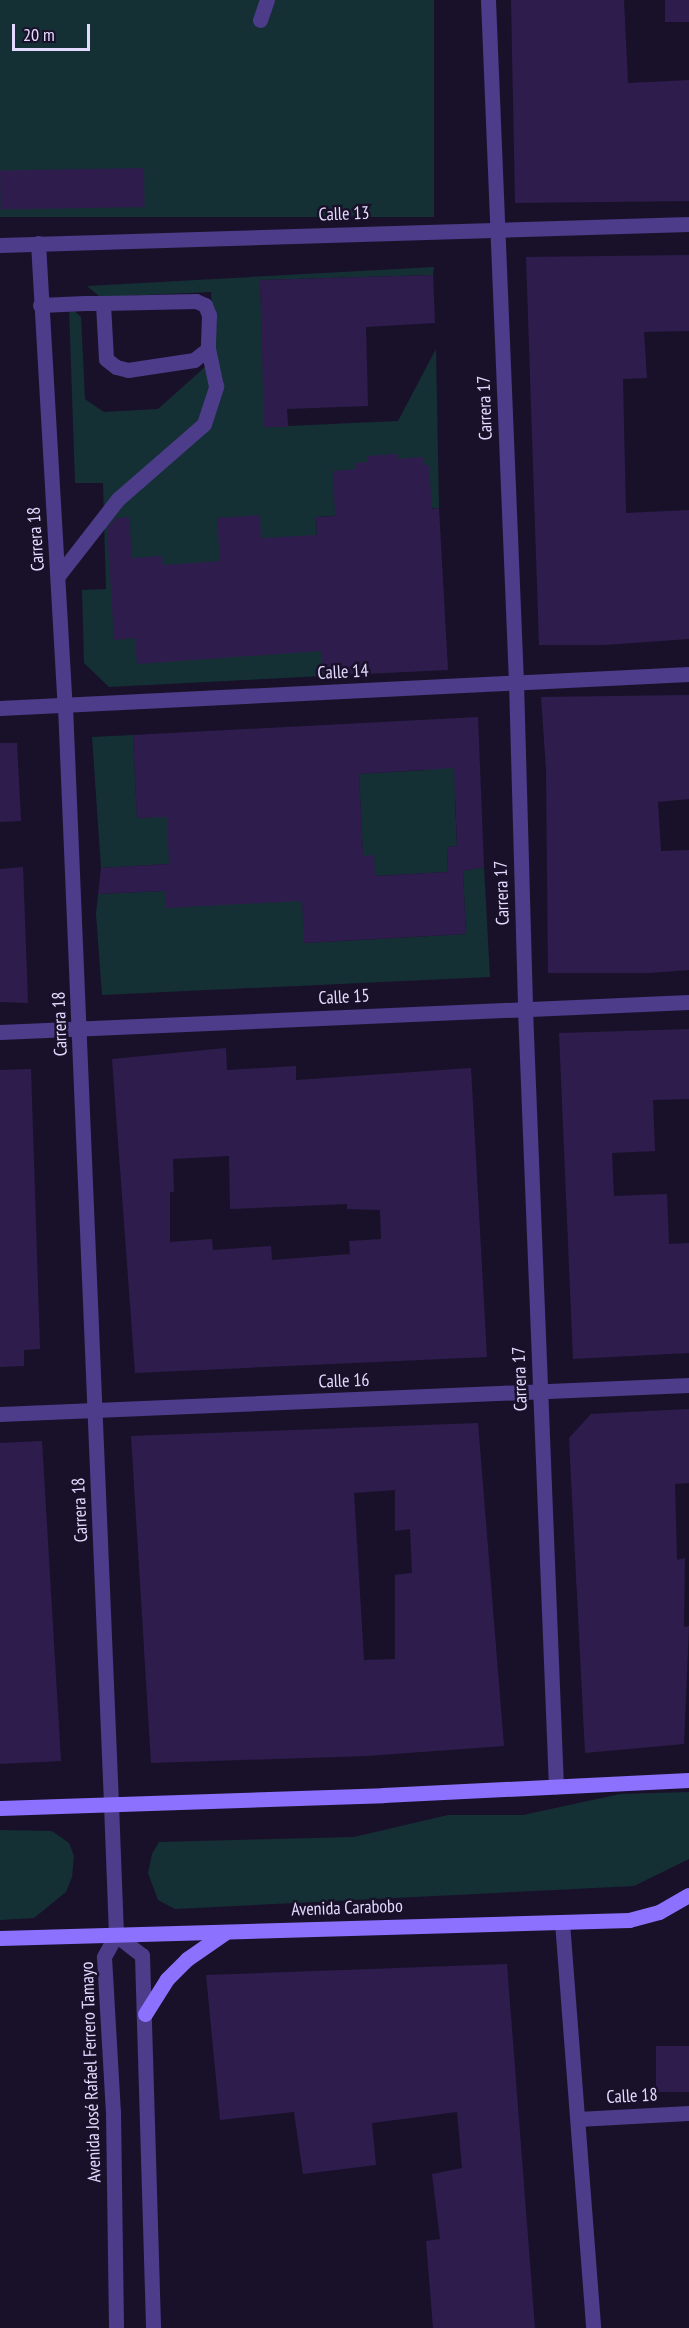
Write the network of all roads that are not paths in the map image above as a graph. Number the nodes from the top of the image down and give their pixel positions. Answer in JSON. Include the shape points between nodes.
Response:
{"nodes":[{"id":1,"x":267,"y":0,"type":"edge"},
{"id":2,"x":488,"y":0,"type":"edge"},
{"id":3,"x":260,"y":20,"type":"dead end"},
{"id":4,"x":689,"y":224,"type":"edge"},
{"id":5,"x":497,"y":228,"type":"junction"},
{"id":6,"x":38,"y":243,"type":"junction"},
{"id":7,"x":0,"y":245,"type":"edge"},
{"id":8,"x":103,"y":303,"type":"junction"},
{"id":9,"x":40,"y":305,"type":"junction"},
{"id":10,"x":208,"y":349,"type":"junction"},
{"id":11,"x":58,"y":576,"type":"junction"},
{"id":12,"x":689,"y":674,"type":"edge"},
{"id":13,"x":516,"y":682,"type":"junction"},
{"id":14,"x":65,"y":706,"type":"junction"},
{"id":15,"x":0,"y":708,"type":"edge"},
{"id":16,"x":689,"y":1002,"type":"edge"},
{"id":17,"x":525,"y":1009,"type":"junction"},
{"id":18,"x":80,"y":1029,"type":"junction"},
{"id":19,"x":0,"y":1032,"type":"edge"},
{"id":20,"x":689,"y":1384,"type":"edge"},
{"id":21,"x":540,"y":1392,"type":"junction"},
{"id":22,"x":94,"y":1411,"type":"junction"},
{"id":23,"x":0,"y":1414,"type":"edge"},
{"id":24,"x":689,"y":1780,"type":"edge"},
{"id":25,"x":556,"y":1785,"type":"junction"},
{"id":26,"x":111,"y":1804,"type":"junction"},
{"id":27,"x":0,"y":1808,"type":"edge"},
{"id":28,"x":689,"y":1895,"type":"edge"},
{"id":29,"x":562,"y":1922,"type":"junction"},
{"id":30,"x":227,"y":1931,"type":"junction"},
{"id":31,"x":116,"y":1935,"type":"junction"},
{"id":32,"x":0,"y":1938,"type":"edge"},
{"id":33,"x":145,"y":2014,"type":"junction"},
{"id":34,"x":689,"y":2114,"type":"edge"},
{"id":35,"x":578,"y":2119,"type":"junction"},
{"id":36,"x":116,"y":2328,"type":"edge"},
{"id":37,"x":153,"y":2328,"type":"edge"},
{"id":38,"x":593,"y":2328,"type":"edge"}],
"edges":[{"from":1,"to":3,"type":"street"},
{"from":2,"to":5,"type":"street","name":"Carrera 17"},
{"from":4,"to":5,"type":"street","name":"Calle 13"},
{"from":5,"to":6,"type":"street","name":"Calle 13"},
{"from":5,"to":13,"type":"street","name":"Carrera 17"},
{"from":6,"to":7,"type":"street","name":"Calle 13"},
{"from":6,"to":9,"type":"street","name":"Carrera 18"},
{"from":8,"to":9,"type":"street"},
{"from":8,"to":10,"type":"street","via":[[196,301],[205,305],[208,315]]},
{"from":8,"to":10,"type":"street","via":[[106,359],[116,367],[128,370],[194,360]]},
{"from":9,"to":11,"type":"street","name":"Carrera 18"},
{"from":10,"to":11,"type":"street","via":[[216,386],[204,424],[118,499]]},
{"from":11,"to":14,"type":"street","name":"Carrera 18"},
{"from":12,"to":13,"type":"street","name":"Calle 14"},
{"from":13,"to":14,"type":"street","name":"Calle 14"},
{"from":13,"to":17,"type":"street","name":"Carrera 17"},
{"from":14,"to":15,"type":"street","name":"Calle 14"},
{"from":14,"to":18,"type":"street","name":"Carrera 18"},
{"from":16,"to":17,"type":"street","name":"Calle 15"},
{"from":17,"to":18,"type":"street","name":"Calle 15"},
{"from":17,"to":21,"type":"street","name":"Carrera 17"},
{"from":18,"to":19,"type":"street","name":"Calle 15"},
{"from":18,"to":22,"type":"street","name":"Carrera 18"},
{"from":20,"to":21,"type":"street","name":"Calle 16"},
{"from":21,"to":22,"type":"street","name":"Calle 16"},
{"from":21,"to":25,"type":"street","name":"Carrera 17"},
{"from":22,"to":23,"type":"street","name":"Calle 16"},
{"from":22,"to":26,"type":"street","name":"Carrera 18"},
{"from":24,"to":25,"type":"main road"},
{"from":25,"to":26,"type":"main road"},
{"from":26,"to":27,"type":"main road"},
{"from":26,"to":31,"type":"street","name":"Carrera 18"},
{"from":28,"to":29,"type":"main road","name":"Avenida Carabobo","via":[[659,1912],[629,1920]]},
{"from":29,"to":30,"type":"main road","name":"Avenida Carabobo"},
{"from":29,"to":35,"type":"street"},
{"from":30,"to":31,"type":"main road","name":"Avenida Carabobo"},
{"from":30,"to":33,"type":"main road","via":[[187,1959],[167,1979]]},
{"from":31,"to":32,"type":"main road","name":"Avenida Carabobo"},
{"from":31,"to":33,"type":"street","via":[[142,1955]]},
{"from":31,"to":36,"type":"street","name":"Avenida José Rafael Ferrero Tamayo","via":[[104,1957],[113,2111]]},
{"from":33,"to":37,"type":"street"},
{"from":34,"to":35,"type":"street","name":"Calle 18"},
{"from":35,"to":38,"type":"street"}]}
